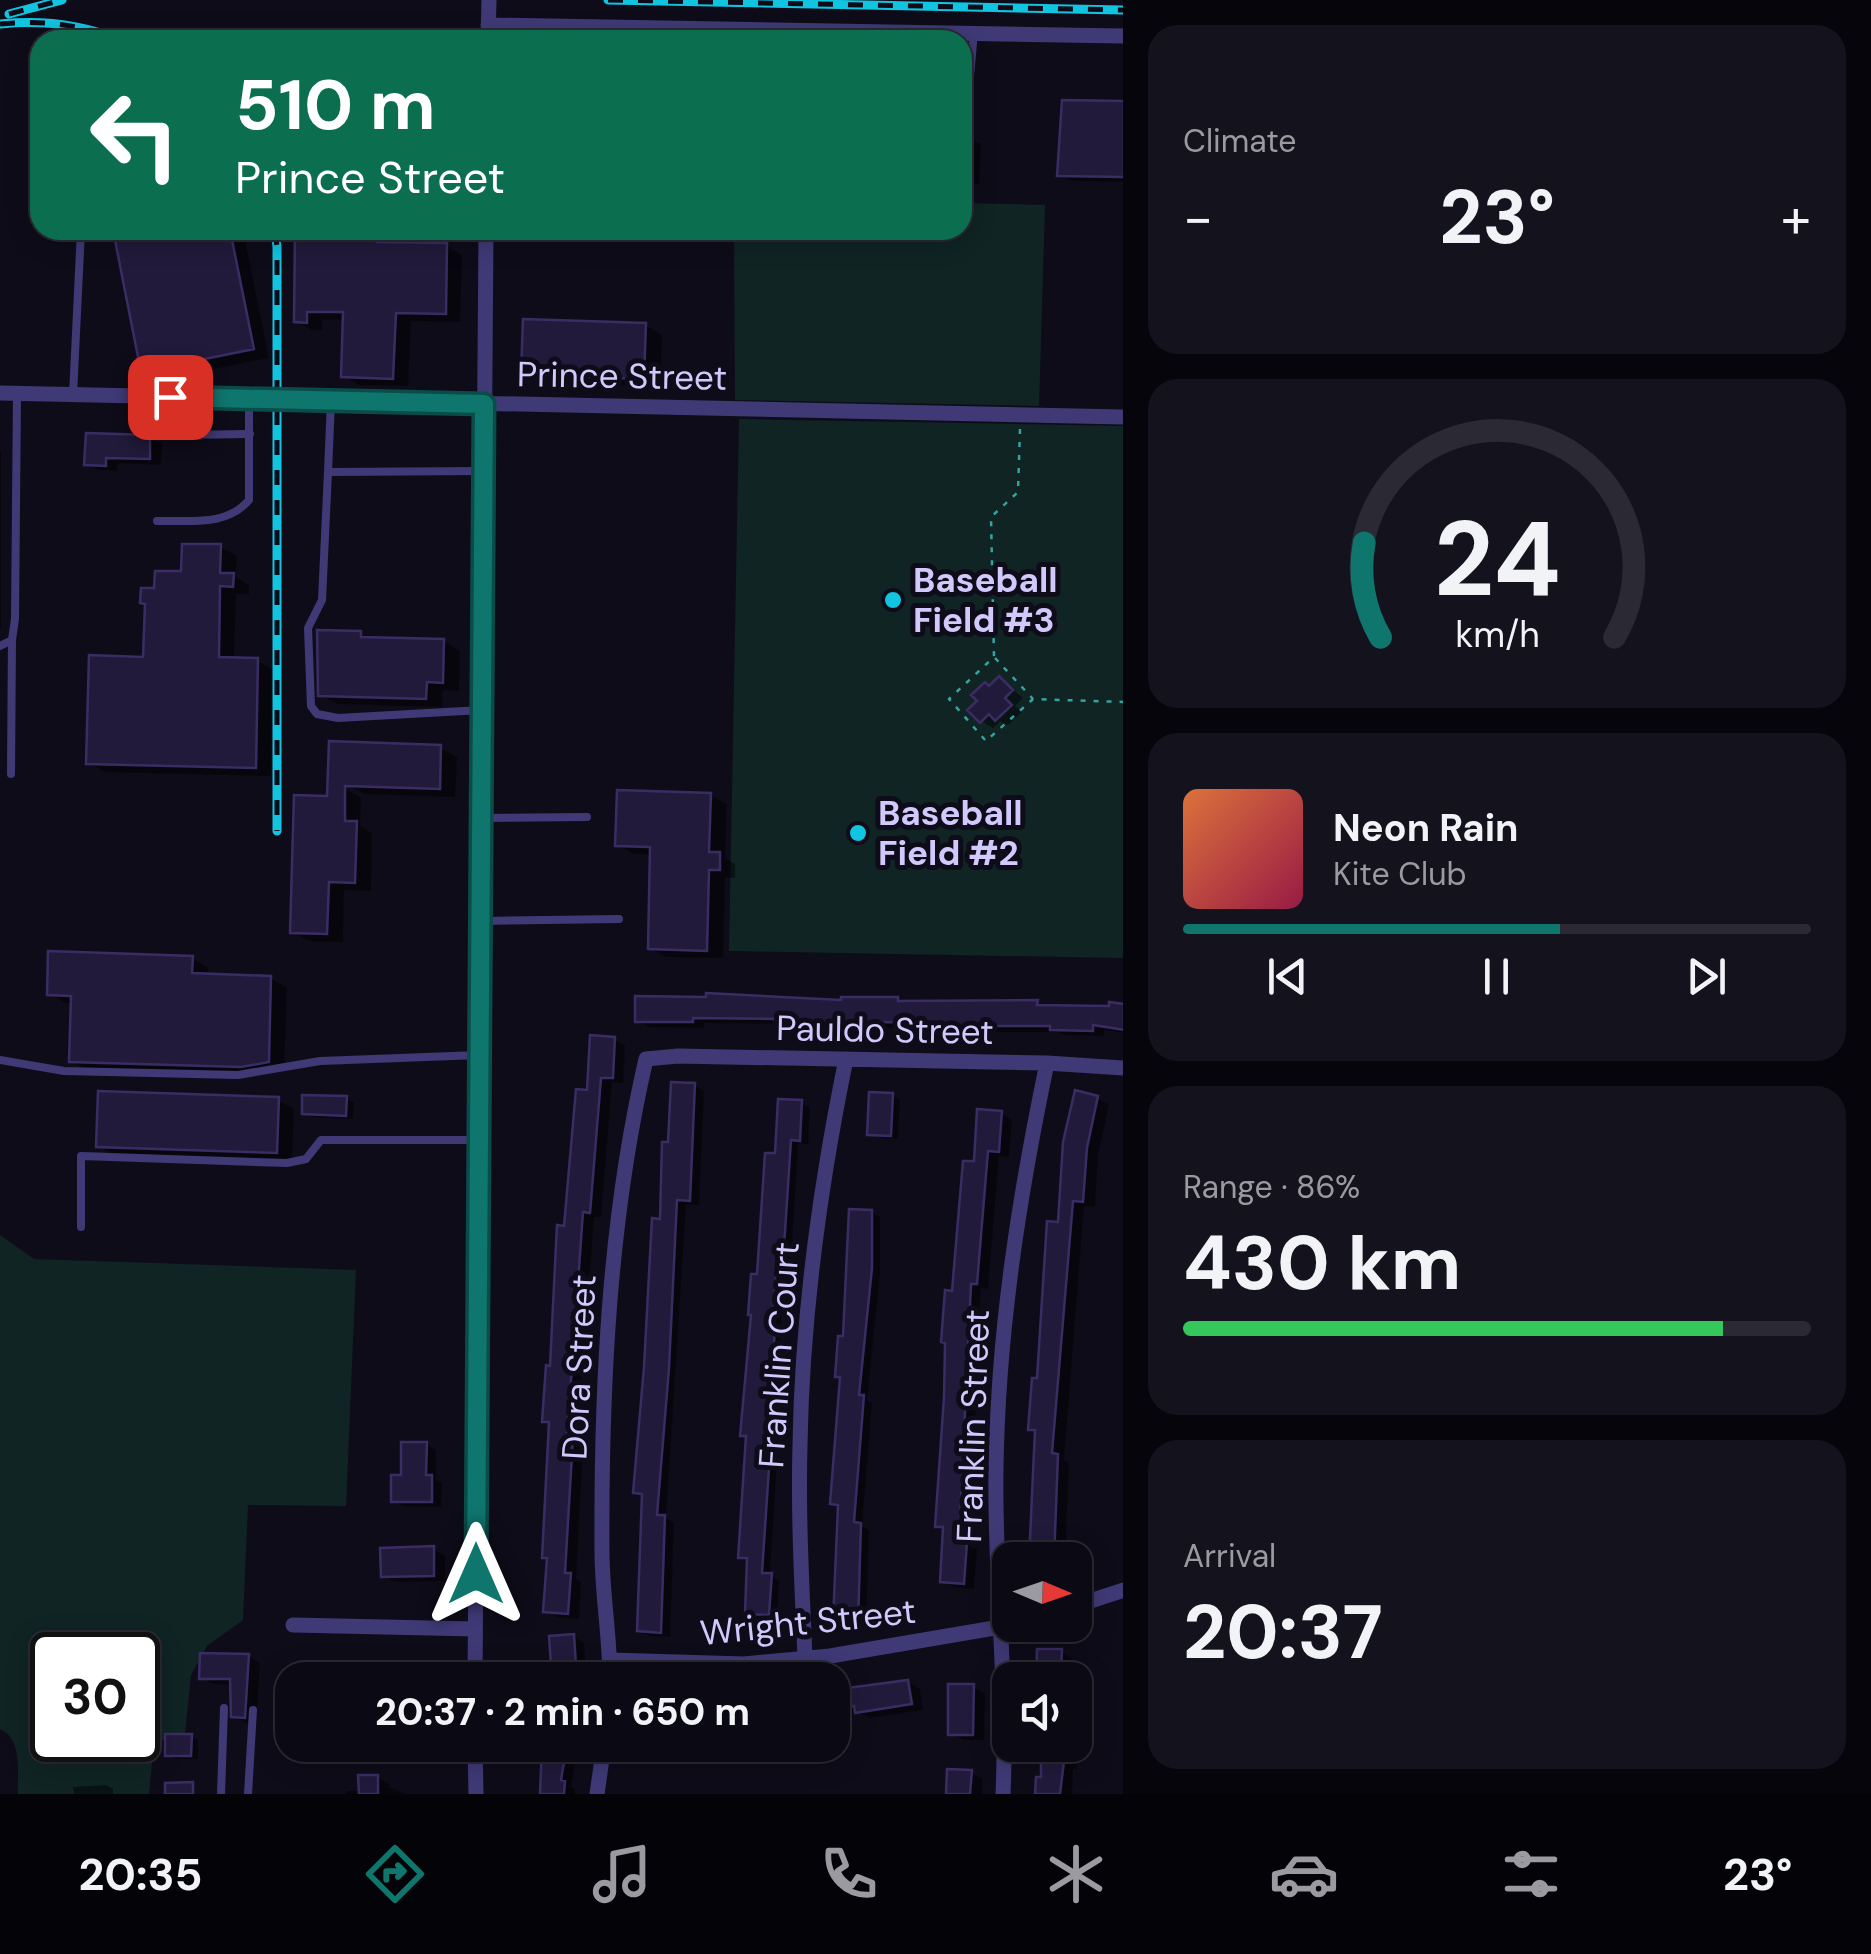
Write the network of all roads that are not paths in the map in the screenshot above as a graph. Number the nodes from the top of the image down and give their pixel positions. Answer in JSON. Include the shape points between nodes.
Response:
{"nodes":[{"id":1,"x":489,"y":0,"type":"edge"},
{"id":2,"x":488,"y":30,"type":"edge"},
{"id":3,"x":974,"y":32,"type":"joint"},
{"id":4,"x":1123,"y":36,"type":"edge"},
{"id":5,"x":972,"y":54,"type":"edge"},
{"id":6,"x":81,"y":240,"type":"edge"},
{"id":7,"x":486,"y":240,"type":"edge"},
{"id":8,"x":8,"y":393,"type":"edge"},
{"id":9,"x":73,"y":395,"type":"junction"},
{"id":10,"x":130,"y":396,"type":"junction"},
{"id":11,"x":249,"y":398,"type":"junction"},
{"id":12,"x":331,"y":401,"type":"junction"},
{"id":13,"x":484,"y":404,"type":"junction"},
{"id":14,"x":1123,"y":417,"type":"edge"},
{"id":15,"x":250,"y":434,"type":"junction"},
{"id":16,"x":484,"y":470,"type":"junction"},
{"id":17,"x":328,"y":472,"type":"junction"},
{"id":18,"x":156,"y":521,"type":"dead end"},
{"id":19,"x":12,"y":640,"type":"junction"},
{"id":20,"x":0,"y":646,"type":"edge"},
{"id":21,"x":482,"y":710,"type":"junction"},
{"id":22,"x":11,"y":774,"type":"dead end"},
{"id":23,"x":481,"y":818,"type":"junction"},
{"id":24,"x":587,"y":818,"type":"dead end"},
{"id":25,"x":619,"y":919,"type":"dead end"},
{"id":26,"x":480,"y":921,"type":"junction"},
{"id":27,"x":479,"y":1055,"type":"junction"},
{"id":28,"x":646,"y":1059,"type":"joint"},
{"id":29,"x":846,"y":1059,"type":"junction"},
{"id":30,"x":0,"y":1060,"type":"edge"},
{"id":31,"x":1047,"y":1063,"type":"junction"},
{"id":32,"x":1123,"y":1068,"type":"edge"},
{"id":33,"x":478,"y":1140,"type":"junction"},
{"id":34,"x":81,"y":1227,"type":"dead end"},
{"id":35,"x":1001,"y":1542,"type":"edge"},
{"id":36,"x":1123,"y":1590,"type":"edge"},
{"id":37,"x":1092,"y":1600,"type":"edge"},
{"id":38,"x":293,"y":1625,"type":"dead end"},
{"id":39,"x":992,"y":1629,"type":"edge"},
{"id":40,"x":475,"y":1630,"type":"junction"},
{"id":41,"x":1005,"y":1642,"type":"edge"},
{"id":42,"x":805,"y":1658,"type":"junction"},
{"id":43,"x":610,"y":1660,"type":"joint"},
{"id":44,"x":474,"y":1662,"type":"edge"},
{"id":45,"x":224,"y":1708,"type":"dead end"},
{"id":46,"x":254,"y":1710,"type":"dead end"},
{"id":47,"x":475,"y":1762,"type":"edge"},
{"id":48,"x":602,"y":1762,"type":"edge"},
{"id":49,"x":221,"y":1794,"type":"edge"},
{"id":50,"x":248,"y":1794,"type":"edge"},
{"id":51,"x":476,"y":1794,"type":"edge"},
{"id":52,"x":597,"y":1794,"type":"edge"},
{"id":53,"x":1002,"y":1794,"type":"edge"}],
"edges":[{"from":1,"to":2,"type":"street"},
{"from":3,"to":4,"type":"street"},
{"from":3,"to":5,"type":"lane"},
{"from":6,"to":9,"type":"lane"},
{"from":7,"to":13,"type":"street"},
{"from":8,"to":9,"type":"street","name":"Prince Street"},
{"from":8,"to":19,"type":"lane"},
{"from":9,"to":10,"type":"street","name":"Prince Street"},
{"from":10,"to":11,"type":"street","name":"Prince Street"},
{"from":10,"to":15,"type":"lane","via":[[139,416],[168,432]]},
{"from":11,"to":12,"type":"street","name":"Prince Street"},
{"from":11,"to":15,"type":"lane"},
{"from":12,"to":13,"type":"street","name":"Prince Street"},
{"from":12,"to":17,"type":"lane"},
{"from":13,"to":14,"type":"street","name":"Prince Street"},
{"from":13,"to":16,"type":"street"},
{"from":15,"to":18,"type":"lane","via":[[249,500],[237,514]]},
{"from":16,"to":17,"type":"lane"},
{"from":16,"to":21,"type":"street"},
{"from":17,"to":21,"type":"lane","via":[[322,600],[308,628],[311,706],[338,718]]},
{"from":19,"to":20,"type":"lane"},
{"from":19,"to":22,"type":"lane"},
{"from":21,"to":23,"type":"street"},
{"from":23,"to":24,"type":"lane"},
{"from":23,"to":26,"type":"street"},
{"from":25,"to":26,"type":"lane"},
{"from":26,"to":27,"type":"street"},
{"from":27,"to":30,"type":"lane","via":[[320,1060],[238,1076],[64,1071]]},
{"from":27,"to":33,"type":"street"},
{"from":28,"to":29,"type":"street","name":"Pauldo Street"},
{"from":28,"to":43,"type":"street","name":"Dora Street","via":[[617,1235],[606,1360],[602,1555]]},
{"from":29,"to":31,"type":"street","name":"Pauldo Street"},
{"from":29,"to":42,"type":"street","name":"Franklin Court","via":[[804,1352]]},
{"from":31,"to":32,"type":"street","name":"Pauldo Street"},
{"from":31,"to":35,"type":"street","name":"Franklin Street","via":[[1005,1320],[996,1469]]},
{"from":33,"to":34,"type":"lane","via":[[321,1140],[306,1158],[287,1163],[81,1156]]},
{"from":33,"to":40,"type":"street"},
{"from":36,"to":37,"type":"street"},
{"from":38,"to":40,"type":"street"},
{"from":39,"to":42,"type":"street","name":"Wright Street"},
{"from":40,"to":44,"type":"street"},
{"from":41,"to":53,"type":"street","name":"Franklin Street"},
{"from":42,"to":43,"type":"street","name":"Wright Street","via":[[718,1664]]},
{"from":45,"to":49,"type":"lane"},
{"from":46,"to":50,"type":"lane"},
{"from":47,"to":51,"type":"street"},
{"from":48,"to":52,"type":"street"}]}
